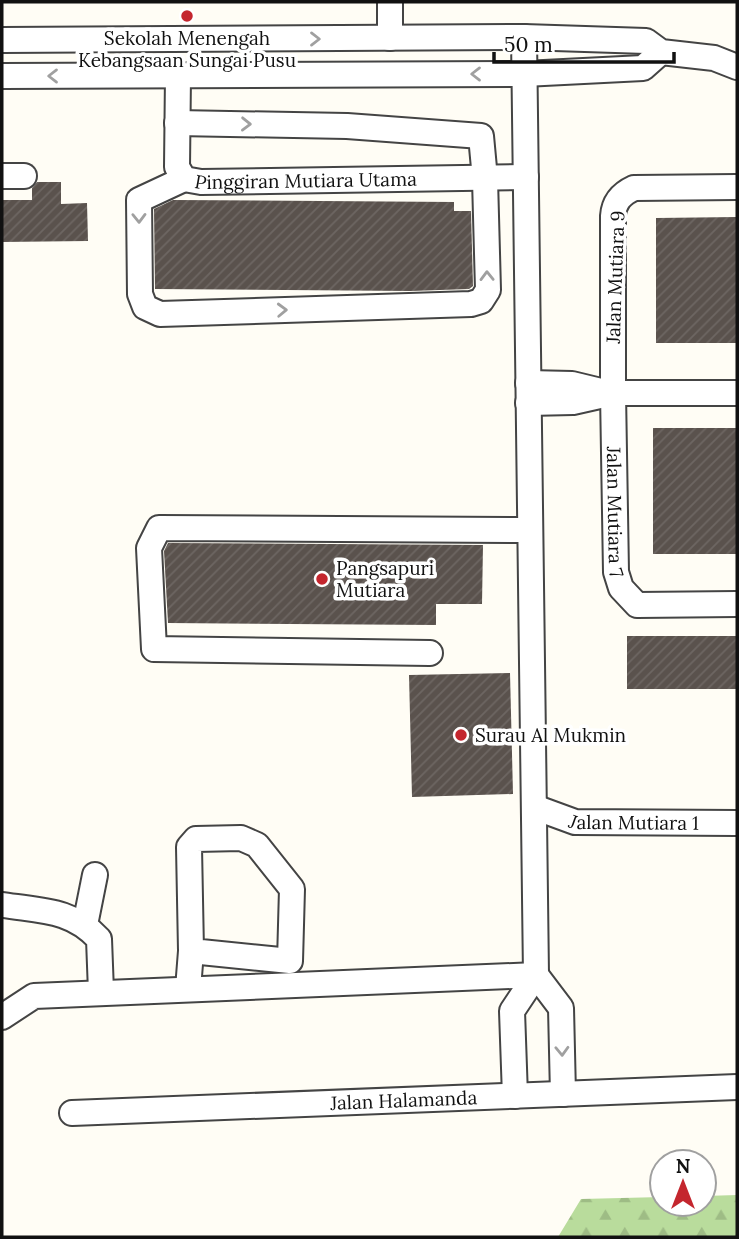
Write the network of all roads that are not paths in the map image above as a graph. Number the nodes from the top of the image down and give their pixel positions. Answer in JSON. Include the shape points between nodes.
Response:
{"nodes":[{"id":1,"x":390,"y":2,"type":"edge"},
{"id":2,"x":524,"y":37,"type":"junction"},
{"id":3,"x":390,"y":38,"type":"junction"},
{"id":4,"x":2,"y":40,"type":"edge"},
{"id":5,"x":661,"y":52,"type":"junction"},
{"id":6,"x":737,"y":67,"type":"edge"},
{"id":7,"x":524,"y":74,"type":"junction"},
{"id":8,"x":178,"y":75,"type":"junction"},
{"id":9,"x":2,"y":76,"type":"edge"},
{"id":10,"x":177,"y":123,"type":"junction"},
{"id":11,"x":526,"y":177,"type":"junction"},
{"id":12,"x":184,"y":179,"type":"junction"},
{"id":13,"x":485,"y":179,"type":"junction"},
{"id":14,"x":737,"y":187,"type":"edge"},
{"id":15,"x":528,"y":393,"type":"junction"},
{"id":16,"x":613,"y":393,"type":"junction"},
{"id":17,"x":737,"y":393,"type":"edge"},
{"id":18,"x":530,"y":530,"type":"junction"},
{"id":19,"x":737,"y":604,"type":"edge"},
{"id":20,"x":430,"y":653,"type":"dead end"},
{"id":21,"x":534,"y":807,"type":"junction"},
{"id":22,"x":737,"y":822,"type":"edge"},
{"id":23,"x":95,"y":875,"type":"dead end"},
{"id":24,"x":3,"y":905,"type":"edge"},
{"id":25,"x":85,"y":925,"type":"junction"},
{"id":26,"x":191,"y":951,"type":"junction"},
{"id":27,"x":536,"y":975,"type":"junction"},
{"id":28,"x":188,"y":989,"type":"junction"},
{"id":29,"x":113,"y":991,"type":"junction"},
{"id":30,"x":2,"y":1017,"type":"edge"},
{"id":31,"x":737,"y":1087,"type":"edge"},
{"id":32,"x":563,"y":1094,"type":"junction"},
{"id":33,"x":515,"y":1096,"type":"junction"},
{"id":34,"x":72,"y":1113,"type":"dead end"}],
"edges":[{"from":1,"to":3,"type":"street"},
{"from":2,"to":3,"type":"street"},
{"from":2,"to":5,"type":"street","via":[[646,41]]},
{"from":2,"to":7,"type":"street"},
{"from":4,"to":3,"type":"street","one_way":true},
{"from":5,"to":6,"type":"street","via":[[715,58]]},
{"from":5,"to":7,"type":"street","via":[[643,68]]},
{"from":7,"to":8,"type":"street","one_way":true},
{"from":7,"to":11,"type":"street"},
{"from":8,"to":9,"type":"street","one_way":true},
{"from":8,"to":10,"type":"street","name":"Pinggiran Mutiara Utama"},
{"from":10,"to":12,"type":"street","name":"Pinggiran Mutiara Utama","via":[[177,167]]},
{"from":10,"to":13,"type":"street","one_way":true,"via":[[347,126],[481,136]]},
{"from":11,"to":13,"type":"street","name":"Pinggiran Mutiara Utama"},
{"from":11,"to":15,"type":"street"},
{"from":12,"to":13,"type":"street","name":"Pinggiran Mutiara Utama"},
{"from":12,"to":13,"type":"street","one_way":true,"via":[[139,200],[141,294],[145,307],[160,314],[481,301],[488,289]]},
{"from":14,"to":16,"type":"street","name":"Jalan Mutiara 9","via":[[634,188],[616,202]]},
{"from":15,"to":16,"type":"street","via":[[573,402]]},
{"from":15,"to":18,"type":"street"},
{"from":16,"to":17,"type":"street"},
{"from":16,"to":19,"type":"street","name":"Jalan Mutiara 7","via":[[616,572],[621,588],[637,605]]},
{"from":18,"to":20,"type":"street","via":[[159,528],[149,548],[154,649]]},
{"from":18,"to":21,"type":"street"},
{"from":21,"to":22,"type":"street","name":"Jalan Mutiara 1","via":[[575,822]]},
{"from":21,"to":27,"type":"street"},
{"from":23,"to":25,"type":"street"},
{"from":24,"to":25,"type":"street","via":[[64,915]]},
{"from":25,"to":29,"type":"street","via":[[99,939]]},
{"from":26,"to":26,"type":"street","via":[[290,961],[292,889],[257,845],[241,838],[196,839],[189,847]]},
{"from":26,"to":28,"type":"street"},
{"from":27,"to":28,"type":"street"},
{"from":27,"to":32,"type":"street","one_way":true,"via":[[561,1008]]},
{"from":27,"to":33,"type":"street","via":[[512,1011]]},
{"from":28,"to":29,"type":"street"},
{"from":29,"to":30,"type":"street","via":[[34,996]]},
{"from":31,"to":32,"type":"street","name":"Jalan Halamanda"},
{"from":32,"to":33,"type":"street","name":"Jalan Halamanda"},
{"from":33,"to":34,"type":"street","name":"Jalan Halamanda"}]}
